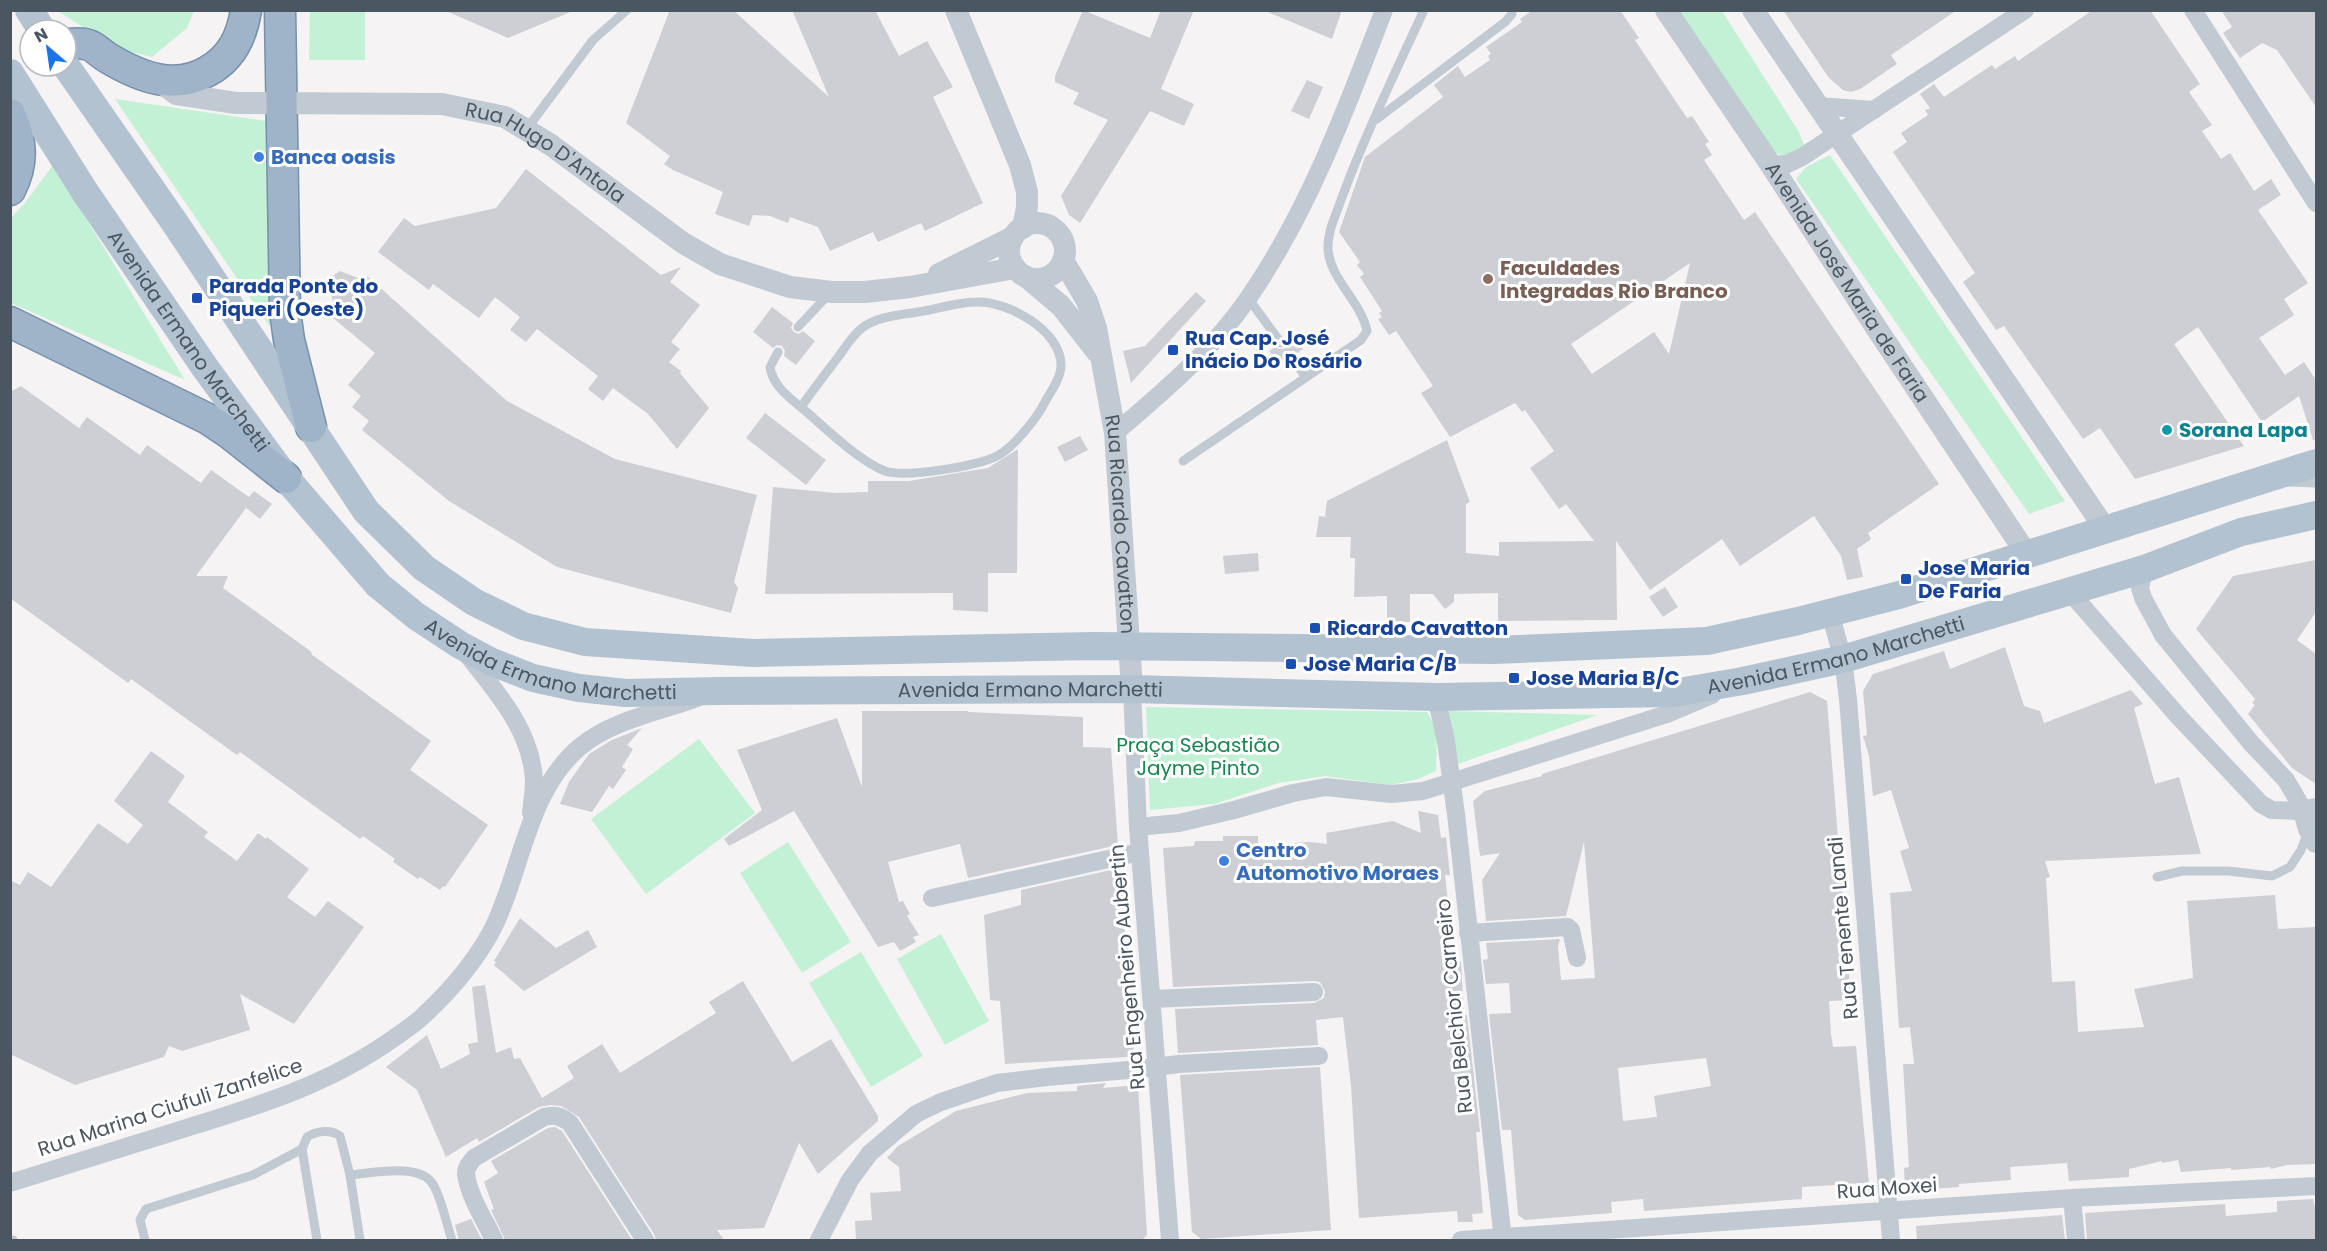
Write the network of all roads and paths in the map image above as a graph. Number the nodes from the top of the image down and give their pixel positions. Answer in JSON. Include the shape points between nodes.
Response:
{"nodes":[{"id":1,"x":246,"y":10,"type":"edge"},
{"id":2,"x":280,"y":10,"type":"edge"},
{"id":3,"x":627,"y":10,"type":"edge"},
{"id":4,"x":956,"y":10,"type":"edge"},
{"id":5,"x":1384,"y":10,"type":"edge"},
{"id":6,"x":1424,"y":10,"type":"edge"},
{"id":7,"x":1512,"y":10,"type":"edge"},
{"id":8,"x":1666,"y":10,"type":"edge"},
{"id":9,"x":1753,"y":10,"type":"edge"},
{"id":10,"x":2025,"y":10,"type":"edge"},
{"id":11,"x":2193,"y":10,"type":"edge"},
{"id":12,"x":78,"y":44,"type":"edge"},
{"id":13,"x":10,"y":73,"type":"edge"},
{"id":14,"x":74,"y":78,"type":"edge"},
{"id":15,"x":161,"y":82,"type":"junction"},
{"id":16,"x":283,"y":103,"type":"junction"},
{"id":17,"x":1817,"y":106,"type":"junction"},
{"id":18,"x":1874,"y":110,"type":"junction"},
{"id":19,"x":10,"y":114,"type":"edge"},
{"id":20,"x":1374,"y":120,"type":"junction"},
{"id":21,"x":526,"y":130,"type":"junction"},
{"id":22,"x":1837,"y":134,"type":"junction"},
{"id":23,"x":1771,"y":165,"type":"junction"},
{"id":24,"x":10,"y":190,"type":"edge"},
{"id":25,"x":2316,"y":203,"type":"edge"},
{"id":26,"x":1018,"y":232,"type":"junction"},
{"id":27,"x":1063,"y":260,"type":"junction"},
{"id":28,"x":1022,"y":273,"type":"junction"},
{"id":29,"x":910,"y":287,"type":"junction"},
{"id":30,"x":832,"y":292,"type":"junction"},
{"id":31,"x":1248,"y":298,"type":"junction"},
{"id":32,"x":10,"y":322,"type":"edge"},
{"id":33,"x":798,"y":327,"type":"dead end"},
{"id":34,"x":1281,"y":343,"type":"dead end"},
{"id":35,"x":778,"y":351,"type":"dead end"},
{"id":36,"x":1291,"y":357,"type":"dead end"},
{"id":37,"x":1103,"y":361,"type":"junction"},
{"id":38,"x":1306,"y":377,"type":"junction"},
{"id":39,"x":801,"y":407,"type":"junction"},
{"id":40,"x":311,"y":427,"type":"junction"},
{"id":41,"x":1115,"y":433,"type":"junction"},
{"id":42,"x":1184,"y":461,"type":"dead end"},
{"id":43,"x":2316,"y":463,"type":"edge"},
{"id":44,"x":286,"y":478,"type":"junction"},
{"id":45,"x":2265,"y":479,"type":"junction"},
{"id":46,"x":2316,"y":483,"type":"edge"},
{"id":47,"x":2305,"y":512,"type":"edge"},
{"id":48,"x":2106,"y":530,"type":"junction"},
{"id":49,"x":2028,"y":556,"type":"junction"},
{"id":50,"x":2144,"y":569,"type":"junction"},
{"id":51,"x":2068,"y":591,"type":"junction"},
{"id":52,"x":1830,"y":613,"type":"junction"},
{"id":53,"x":460,"y":645,"type":"junction"},
{"id":54,"x":1129,"y":645,"type":"junction"},
{"id":55,"x":1843,"y":659,"type":"junction"},
{"id":56,"x":1743,"y":681,"type":"junction"},
{"id":57,"x":1132,"y":689,"type":"junction"},
{"id":58,"x":717,"y":691,"type":"junction"},
{"id":59,"x":1436,"y":697,"type":"junction"},
{"id":60,"x":1452,"y":783,"type":"junction"},
{"id":61,"x":531,"y":821,"type":"junction"},
{"id":62,"x":2312,"y":823,"type":"edge"},
{"id":63,"x":1138,"y":827,"type":"junction"},
{"id":64,"x":1140,"y":852,"type":"junction"},
{"id":65,"x":2157,"y":876,"type":"dead end"},
{"id":66,"x":932,"y":898,"type":"dead end"},
{"id":67,"x":1468,"y":933,"type":"junction"},
{"id":68,"x":1577,"y":958,"type":"dead end"},
{"id":69,"x":1314,"y":992,"type":"dead end"},
{"id":70,"x":1152,"y":999,"type":"junction"},
{"id":71,"x":1319,"y":1056,"type":"dead end"},
{"id":72,"x":1158,"y":1067,"type":"junction"},
{"id":73,"x":302,"y":1149,"type":"junction"},
{"id":74,"x":350,"y":1175,"type":"junction"},
{"id":75,"x":10,"y":1183,"type":"edge"},
{"id":76,"x":2316,"y":1186,"type":"edge"},
{"id":77,"x":2072,"y":1198,"type":"junction"},
{"id":78,"x":1888,"y":1210,"type":"junction"},
{"id":79,"x":1502,"y":1239,"type":"edge"},
{"id":80,"x":145,"y":1240,"type":"edge"},
{"id":81,"x":317,"y":1240,"type":"edge"},
{"id":82,"x":360,"y":1240,"type":"edge"},
{"id":83,"x":452,"y":1240,"type":"edge"},
{"id":84,"x":494,"y":1240,"type":"edge"},
{"id":85,"x":645,"y":1240,"type":"edge"},
{"id":86,"x":819,"y":1240,"type":"edge"},
{"id":87,"x":1170,"y":1240,"type":"edge"},
{"id":88,"x":1461,"y":1240,"type":"edge"},
{"id":89,"x":1891,"y":1240,"type":"edge"},
{"id":90,"x":2076,"y":1240,"type":"edge"}],
"edges":[{"from":1,"to":15,"type":"highway","via":[[243,31],[230,54],[217,66],[196,78]]},
{"from":2,"to":16,"type":"highway"},
{"from":3,"to":21,"type":"lane","via":[[593,40]]},
{"from":4,"to":26,"type":"street","via":[[1020,165],[1027,200]]},
{"from":5,"to":31,"type":"street","via":[[1343,117],[1300,211]]},
{"from":6,"to":20,"type":"lane"},
{"from":7,"to":20,"type":"lane","via":[[1505,22]]},
{"from":8,"to":23,"type":"street","name":"Avenida José Maria de Faria"},
{"from":9,"to":17,"type":"street"},
{"from":10,"to":18,"type":"street"},
{"from":11,"to":25,"type":"street"},
{"from":12,"to":15,"type":"highway","via":[[87,44],[108,59]]},
{"from":13,"to":44,"type":"main road","name":"Avenida Ermano Marchetti","via":[[98,212]]},
{"from":14,"to":40,"type":"main road","name":"Avenida Ermano Marchetti"},
{"from":15,"to":16,"type":"street","name":"Rua Hugo D'Antola","via":[[176,94],[236,103]]},
{"from":16,"to":21,"type":"street","name":"Rua Hugo D'Antola","via":[[442,104],[505,117]]},
{"from":16,"to":40,"type":"highway","via":[[285,311]]},
{"from":17,"to":18,"type":"street"},
{"from":17,"to":22,"type":"street"},
{"from":18,"to":22,"type":"street"},
{"from":19,"to":24,"type":"highway","via":[[19,134],[20,164]]},
{"from":20,"to":38,"type":"lane","via":[[1342,197],[1328,249],[1334,271],[1365,320],[1367,331],[1361,340]]},
{"from":21,"to":30,"type":"street","name":"Rua Hugo D'Antola","via":[[683,243],[720,264],[790,287]]},
{"from":22,"to":23,"type":"street","via":[[1802,158]]},
{"from":22,"to":48,"type":"street"},
{"from":23,"to":49,"type":"street","name":"Avenida José Maria de Faria"},
{"from":26,"to":27,"type":"street","via":[[1032,224],[1050,227],[1063,241]]},
{"from":26,"to":28,"type":"street","via":[[1009,253]]},
{"from":26,"to":29,"type":"street","name":"Rua Hugo D'Antola"},
{"from":27,"to":28,"type":"street","via":[[1046,278]]},
{"from":27,"to":37,"type":"street","name":"Rua Ricardo Cavatton","via":[[1087,301]]},
{"from":28,"to":29,"type":"street","name":"Rua Hugo D'Antola"},
{"from":28,"to":37,"type":"street","name":"Rua Ricardo Cavatton","via":[[1061,306]]},
{"from":29,"to":30,"type":"street","name":"Rua Hugo D'Antola"},
{"from":30,"to":33,"type":"lane"},
{"from":31,"to":34,"type":"lane"},
{"from":31,"to":41,"type":"street","via":[[1209,345]]},
{"from":32,"to":44,"type":"highway","via":[[208,419]]},
{"from":35,"to":39,"type":"lane","via":[[770,367],[772,378]]},
{"from":36,"to":38,"type":"lane"},
{"from":37,"to":41,"type":"street","name":"Rua Ricardo Cavatton"},
{"from":38,"to":42,"type":"lane"},
{"from":39,"to":39,"type":"lane","via":[[885,471],[900,474],[978,463],[998,455],[1014,442],[1042,408],[1061,366],[1047,334],[1036,324],[1002,305],[976,302],[878,319],[862,328]]},
{"from":40,"to":54,"type":"main road","name":"Avenida Ermano Marchetti","via":[[366,511],[402,547],[474,602],[523,626],[585,642],[753,653]]},
{"from":41,"to":54,"type":"street","name":"Rua Ricardo Cavatton"},
{"from":43,"to":45,"type":"main road","name":"Avenida Ermano Marchetti"},
{"from":44,"to":53,"type":"main road","name":"Avenida Ermano Marchetti","via":[[378,585]]},
{"from":45,"to":46,"type":"lane"},
{"from":45,"to":48,"type":"main road","name":"Avenida Ermano Marchetti"},
{"from":47,"to":50,"type":"main road","name":"Avenida Ermano Marchetti"},
{"from":48,"to":49,"type":"main road","name":"Avenida Ermano Marchetti"},
{"from":49,"to":52,"type":"main road","name":"Avenida Ermano Marchetti"},
{"from":50,"to":51,"type":"main road","name":"Avenida Ermano Marchetti"},
{"from":50,"to":62,"type":"street","via":[[2140,588],[2163,635],[2286,780]]},
{"from":51,"to":55,"type":"main road","name":"Avenida Ermano Marchetti"},
{"from":51,"to":62,"type":"street","via":[[2261,804]]},
{"from":52,"to":54,"type":"main road","name":"Avenida Ermano Marchetti","via":[[1707,641],[1494,650]]},
{"from":52,"to":55,"type":"street","name":"Rua Tenente Landi"},
{"from":53,"to":58,"type":"main road","name":"Avenida Ermano Marchetti","via":[[533,678],[579,688],[626,693]]},
{"from":53,"to":61,"type":"street","name":"Rua Marina Ciufuli Zanfelice","via":[[511,710],[521,732],[534,780]]},
{"from":54,"to":57,"type":"street","name":"Rua Ricardo Cavatton"},
{"from":55,"to":56,"type":"main road","name":"Avenida Ermano Marchetti"},
{"from":55,"to":78,"type":"street","name":"Rua Tenente Landi"},
{"from":56,"to":59,"type":"main road","name":"Avenida Ermano Marchetti","via":[[1673,693]]},
{"from":56,"to":60,"type":"street","via":[[1667,714]]},
{"from":57,"to":58,"type":"main road","name":"Avenida Ermano Marchetti"},
{"from":57,"to":59,"type":"main road","name":"Avenida Ermano Marchetti"},
{"from":57,"to":63,"type":"street","name":"Rua Engenheiro Aubertin"},
{"from":58,"to":61,"type":"street","name":"Rua Marina Ciufuli Zanfelice","via":[[616,725],[593,738],[568,758],[556,774]]},
{"from":59,"to":60,"type":"street","name":"Rua Belchior Carneiro"},
{"from":60,"to":63,"type":"street","via":[[1391,794],[1326,787],[1179,823]]},
{"from":60,"to":67,"type":"street","name":"Rua Belchior Carneiro"},
{"from":61,"to":75,"type":"street","name":"Rua Marina Ciufuli Zanfelice","via":[[491,931],[464,973],[422,1018],[383,1046],[339,1073],[280,1098]]},
{"from":62,"to":65,"type":"lane","via":[[2290,867],[2272,876],[2228,871],[2182,871]]},
{"from":63,"to":64,"type":"street","name":"Rua Engenheiro Aubertin"},
{"from":64,"to":66,"type":"street"},
{"from":64,"to":70,"type":"street","name":"Rua Engenheiro Aubertin"},
{"from":67,"to":68,"type":"street","via":[[1568,927],[1572,930]]},
{"from":67,"to":79,"type":"street","name":"Rua Belchior Carneiro"},
{"from":69,"to":70,"type":"street"},
{"from":70,"to":72,"type":"street","name":"Rua Engenheiro Aubertin"},
{"from":71,"to":72,"type":"street"},
{"from":72,"to":86,"type":"street","via":[[997,1083],[916,1114],[870,1153],[850,1180]]},
{"from":72,"to":87,"type":"street","name":"Rua Engenheiro Aubertin"},
{"from":73,"to":74,"type":"lane","via":[[303,1142],[312,1134],[336,1133]]},
{"from":73,"to":80,"type":"lane","via":[[254,1175],[146,1209],[140,1220]]},
{"from":73,"to":81,"type":"lane"},
{"from":74,"to":82,"type":"lane"},
{"from":74,"to":83,"type":"lane","via":[[417,1172],[427,1176],[434,1185]]},
{"from":76,"to":77,"type":"street","name":"Rua Moxei"},
{"from":77,"to":78,"type":"street","name":"Rua Moxei"},
{"from":77,"to":90,"type":"street"},
{"from":78,"to":79,"type":"street","name":"Rua Moxei"},
{"from":78,"to":89,"type":"street","name":"Rua Tenente Landi"},
{"from":79,"to":88,"type":"street","name":"Rua Moxei"},
{"from":84,"to":85,"type":"street","via":[[473,1196],[467,1166],[474,1158],[553,1114],[570,1123]]}]}
